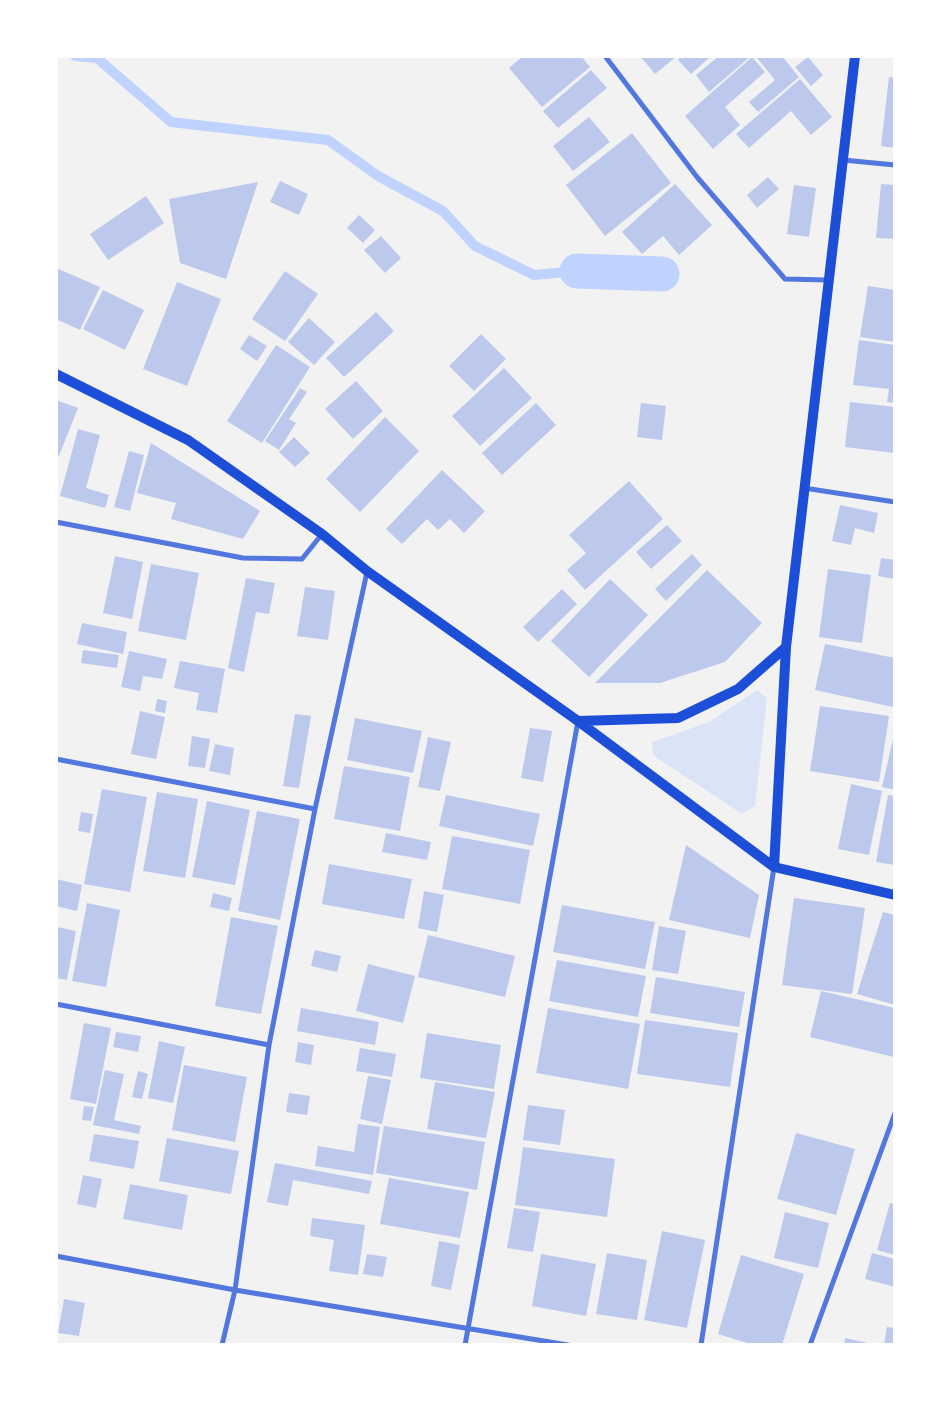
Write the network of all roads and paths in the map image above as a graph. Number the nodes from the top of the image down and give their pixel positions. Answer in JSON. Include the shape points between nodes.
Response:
{"nodes":[{"id":1,"x":605,"y":56,"type":"edge"},
{"id":2,"x":855,"y":56,"type":"edge"},
{"id":3,"x":842,"y":159,"type":"junction"},
{"id":4,"x":895,"y":166,"type":"edge"},
{"id":5,"x":828,"y":280,"type":"junction"},
{"id":6,"x":56,"y":374,"type":"edge"},
{"id":7,"x":804,"y":488,"type":"junction"},
{"id":8,"x":895,"y":502,"type":"edge"},
{"id":9,"x":56,"y":522,"type":"edge"},
{"id":10,"x":322,"y":534,"type":"junction"},
{"id":11,"x":367,"y":571,"type":"junction"},
{"id":12,"x":786,"y":648,"type":"junction"},
{"id":13,"x":578,"y":720,"type":"junction"},
{"id":14,"x":56,"y":759,"type":"edge"},
{"id":15,"x":315,"y":809,"type":"junction"},
{"id":16,"x":774,"y":867,"type":"junction"},
{"id":17,"x":895,"y":895,"type":"edge"},
{"id":18,"x":56,"y":1004,"type":"edge"},
{"id":19,"x":269,"y":1045,"type":"junction"},
{"id":20,"x":895,"y":1113,"type":"edge"},
{"id":21,"x":56,"y":1256,"type":"edge"},
{"id":22,"x":235,"y":1290,"type":"junction"},
{"id":23,"x":467,"y":1330,"type":"junction"},
{"id":24,"x":222,"y":1345,"type":"edge"},
{"id":25,"x":465,"y":1345,"type":"edge"},
{"id":26,"x":568,"y":1345,"type":"edge"},
{"id":27,"x":701,"y":1345,"type":"edge"},
{"id":28,"x":810,"y":1345,"type":"edge"}],
"edges":[{"from":1,"to":5,"type":"street","via":[[697,177],[785,279]]},
{"from":2,"to":3,"type":"main road"},
{"from":3,"to":4,"type":"street"},
{"from":3,"to":5,"type":"main road"},
{"from":5,"to":7,"type":"main road"},
{"from":6,"to":10,"type":"main road","via":[[188,440]]},
{"from":7,"to":8,"type":"street"},
{"from":7,"to":12,"type":"main road"},
{"from":9,"to":10,"type":"street","via":[[244,558],[302,559]]},
{"from":10,"to":11,"type":"main road"},
{"from":11,"to":13,"type":"main road"},
{"from":11,"to":15,"type":"street"},
{"from":12,"to":13,"type":"main road","via":[[738,689],[678,718]]},
{"from":12,"to":16,"type":"main road"},
{"from":13,"to":16,"type":"main road"},
{"from":13,"to":23,"type":"street"},
{"from":14,"to":15,"type":"street"},
{"from":15,"to":19,"type":"street"},
{"from":16,"to":17,"type":"main road"},
{"from":16,"to":27,"type":"street"},
{"from":18,"to":19,"type":"street"},
{"from":19,"to":22,"type":"street"},
{"from":20,"to":28,"type":"street"},
{"from":21,"to":22,"type":"street"},
{"from":22,"to":23,"type":"street"},
{"from":22,"to":24,"type":"street"},
{"from":23,"to":25,"type":"street"},
{"from":23,"to":26,"type":"street"}]}
